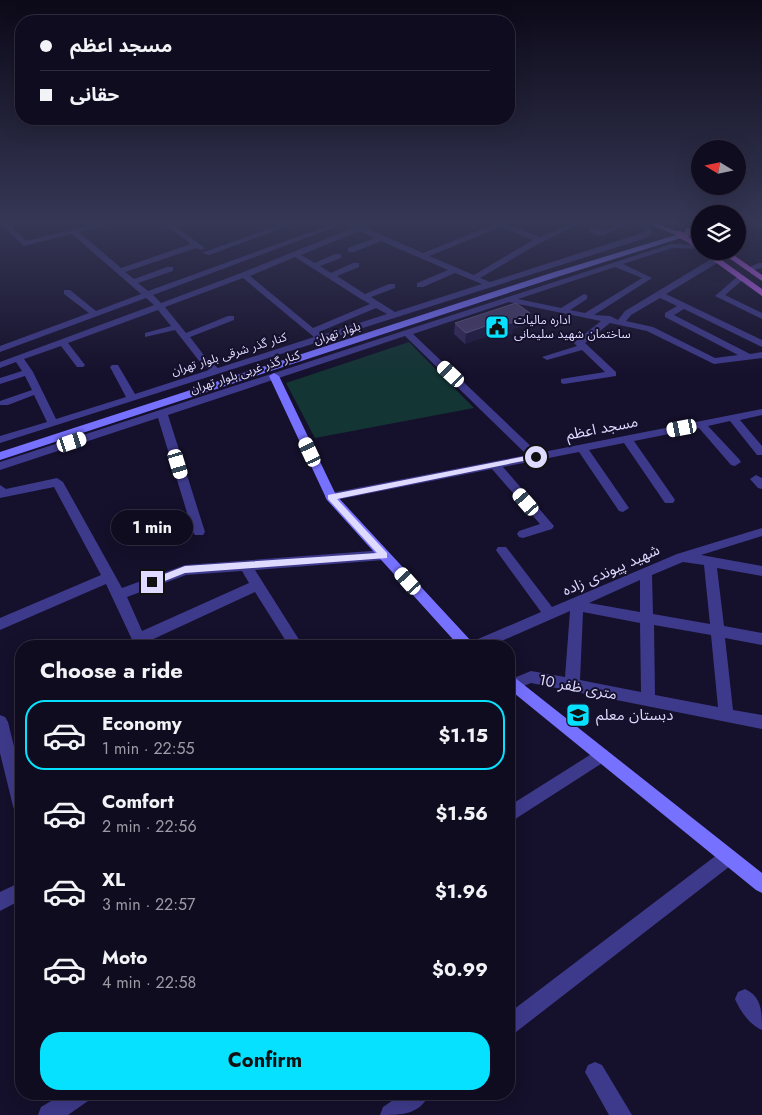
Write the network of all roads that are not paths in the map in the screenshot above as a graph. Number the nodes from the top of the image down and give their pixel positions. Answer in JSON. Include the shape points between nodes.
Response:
{"nodes":[{"id":1,"x":121,"y":272,"type":"edge"},
{"id":2,"x":161,"y":272,"type":"edge"},
{"id":3,"x":191,"y":272,"type":"edge"},
{"id":4,"x":251,"y":272,"type":"edge"},
{"id":5,"x":324,"y":272,"type":"edge"},
{"id":6,"x":339,"y":272,"type":"edge"},
{"id":7,"x":449,"y":272,"type":"edge"},
{"id":8,"x":459,"y":272,"type":"edge"},
{"id":9,"x":484,"y":272,"type":"edge"},
{"id":10,"x":534,"y":272,"type":"edge"},
{"id":11,"x":542,"y":272,"type":"edge"},
{"id":12,"x":564,"y":272,"type":"edge"},
{"id":13,"x":591,"y":272,"type":"edge"},
{"id":14,"x":634,"y":272,"type":"edge"},
{"id":15,"x":696,"y":272,"type":"edge"},
{"id":16,"x":733,"y":272,"type":"edge"},
{"id":17,"x":244,"y":275,"type":"junction"},
{"id":18,"x":554,"y":275,"type":"junction"},
{"id":19,"x":330,"y":276,"type":"junction"},
{"id":20,"x":474,"y":278,"type":"junction"},
{"id":21,"x":741,"y":278,"type":"junction"},
{"id":22,"x":564,"y":281,"type":"junction"},
{"id":23,"x":133,"y":282,"type":"junction"},
{"id":24,"x":420,"y":285,"type":"dead end"},
{"id":25,"x":490,"y":285,"type":"junction"},
{"id":26,"x":392,"y":286,"type":"dead end"},
{"id":27,"x":67,"y":292,"type":"dead end"},
{"id":28,"x":762,"y":293,"type":"edge"},
{"id":29,"x":147,"y":294,"type":"junction"},
{"id":30,"x":659,"y":294,"type":"junction"},
{"id":31,"x":364,"y":297,"type":"junction"},
{"id":32,"x":584,"y":297,"type":"dead end"},
{"id":33,"x":509,"y":299,"type":"junction"},
{"id":34,"x":377,"y":304,"type":"junction"},
{"id":35,"x":159,"y":305,"type":"junction"},
{"id":36,"x":683,"y":306,"type":"junction"},
{"id":37,"x":563,"y":310,"type":"junction"},
{"id":38,"x":95,"y":314,"type":"junction"},
{"id":39,"x":394,"y":315,"type":"junction"},
{"id":40,"x":588,"y":315,"type":"junction"},
{"id":41,"x":762,"y":316,"type":"edge"},
{"id":42,"x":232,"y":318,"type":"dead end"},
{"id":43,"x":610,"y":319,"type":"junction"},
{"id":44,"x":621,"y":322,"type":"junction"},
{"id":45,"x":177,"y":327,"type":"junction"},
{"id":46,"x":312,"y":332,"type":"junction"},
{"id":47,"x":407,"y":332,"type":"junction"},
{"id":48,"x":148,"y":335,"type":"dead end"},
{"id":49,"x":185,"y":336,"type":"junction"},
{"id":50,"x":321,"y":339,"type":"junction"},
{"id":51,"x":63,"y":342,"type":"junction"},
{"id":52,"x":762,"y":344,"type":"edge"},
{"id":53,"x":583,"y":347,"type":"junction"},
{"id":54,"x":0,"y":349,"type":"edge"},
{"id":55,"x":548,"y":357,"type":"dead end"},
{"id":56,"x":758,"y":357,"type":"edge"},
{"id":57,"x":18,"y":358,"type":"junction"},
{"id":58,"x":0,"y":365,"type":"edge"},
{"id":59,"x":80,"y":366,"type":"dead end"},
{"id":60,"x":115,"y":367,"type":"dead end"},
{"id":61,"x":216,"y":371,"type":"junction"},
{"id":62,"x":28,"y":372,"type":"junction"},
{"id":63,"x":274,"y":376,"type":"junction"},
{"id":64,"x":0,"y":381,"type":"edge"},
{"id":65,"x":564,"y":381,"type":"dead end"},
{"id":66,"x":37,"y":391,"type":"junction"},
{"id":67,"x":132,"y":398,"type":"junction"},
{"id":68,"x":4,"y":403,"type":"dead end"},
{"id":69,"x":762,"y":412,"type":"edge"},
{"id":70,"x":162,"y":413,"type":"junction"},
{"id":71,"x":733,"y":418,"type":"junction"},
{"id":72,"x":53,"y":423,"type":"junction"},
{"id":73,"x":701,"y":424,"type":"junction"},
{"id":74,"x":627,"y":438,"type":"junction"},
{"id":75,"x":0,"y":440,"type":"edge"},
{"id":76,"x":582,"y":448,"type":"junction"},
{"id":77,"x":0,"y":449,"type":"edge"},
{"id":78,"x":761,"y":452,"type":"dead end"},
{"id":79,"x":0,"y":456,"type":"edge"},
{"id":80,"x":536,"y":457,"type":"junction"},
{"id":81,"x":735,"y":462,"type":"dead end"},
{"id":82,"x":495,"y":465,"type":"junction"},
{"id":83,"x":0,"y":466,"type":"edge"},
{"id":84,"x":0,"y":493,"type":"edge"},
{"id":85,"x":331,"y":497,"type":"junction"},
{"id":86,"x":668,"y":500,"type":"dead end"},
{"id":87,"x":623,"y":508,"type":"dead end"},
{"id":88,"x":199,"y":532,"type":"dead end"},
{"id":89,"x":762,"y":532,"type":"edge"},
{"id":90,"x":523,"y":534,"type":"dead end"},
{"id":91,"x":502,"y":550,"type":"dead end"},
{"id":92,"x":384,"y":555,"type":"junction"},
{"id":93,"x":681,"y":557,"type":"junction"},
{"id":94,"x":710,"y":562,"type":"junction"},
{"id":95,"x":245,"y":565,"type":"junction"},
{"id":96,"x":762,"y":571,"type":"edge"},
{"id":97,"x":646,"y":572,"type":"junction"},
{"id":98,"x":109,"y":577,"type":"junction"},
{"id":99,"x":257,"y":586,"type":"junction"},
{"id":100,"x":119,"y":595,"type":"junction"},
{"id":101,"x":574,"y":605,"type":"junction"},
{"id":102,"x":550,"y":614,"type":"junction"},
{"id":103,"x":647,"y":618,"type":"junction"},
{"id":104,"x":0,"y":624,"type":"edge"},
{"id":105,"x":718,"y":630,"type":"junction"},
{"id":106,"x":762,"y":639,"type":"edge"},
{"id":107,"x":140,"y":640,"type":"edge"},
{"id":108,"x":147,"y":640,"type":"edge"},
{"id":109,"x":292,"y":640,"type":"edge"},
{"id":110,"x":462,"y":640,"type":"edge"},
{"id":111,"x":490,"y":640,"type":"edge"},
{"id":112,"x":515,"y":682,"type":"edge"},
{"id":113,"x":572,"y":686,"type":"junction"},
{"id":114,"x":515,"y":688,"type":"edge"},
{"id":115,"x":648,"y":700,"type":"junction"},
{"id":116,"x":726,"y":715,"type":"junction"},
{"id":117,"x":0,"y":722,"type":"edge"},
{"id":118,"x":762,"y":722,"type":"edge"},
{"id":119,"x":601,"y":755,"type":"junction"},
{"id":120,"x":15,"y":782,"type":"edge"},
{"id":121,"x":515,"y":811,"type":"edge"},
{"id":122,"x":728,"y":857,"type":"junction"},
{"id":123,"x":762,"y":884,"type":"edge"},
{"id":124,"x":15,"y":893,"type":"edge"},
{"id":125,"x":0,"y":902,"type":"edge"},
{"id":126,"x":745,"y":998,"type":"dead end"},
{"id":127,"x":515,"y":1020,"type":"edge"},
{"id":128,"x":762,"y":1020,"type":"edge"},
{"id":129,"x":595,"y":1072,"type":"dead end"},
{"id":130,"x":72,"y":1100,"type":"edge"},
{"id":131,"x":411,"y":1100,"type":"edge"},
{"id":132,"x":48,"y":1115,"type":"edge"},
{"id":133,"x":391,"y":1115,"type":"edge"},
{"id":134,"x":621,"y":1115,"type":"edge"}],
"edges":[{"from":1,"to":23,"type":"street"},
{"from":2,"to":23,"type":"street"},
{"from":3,"to":29,"type":"street"},
{"from":4,"to":17,"type":"street"},
{"from":5,"to":19,"type":"street"},
{"from":6,"to":19,"type":"street"},
{"from":7,"to":24,"type":"street"},
{"from":8,"to":20,"type":"street"},
{"from":9,"to":20,"type":"street"},
{"from":10,"to":25,"type":"street","name":"کنار گذر شرقی بلوار تهران"},
{"from":11,"to":77,"type":"main road","name":"بلوار تهران"},
{"from":12,"to":18,"type":"main road","name":"بلوار تهران"},
{"from":13,"to":22,"type":"street","name":"کنار گذر غربی بلوار تهران"},
{"from":14,"to":40,"type":"street","via":[[648,278]]},
{"from":15,"to":30,"type":"street"},
{"from":16,"to":21,"type":"main road"},
{"from":17,"to":35,"type":"street"},
{"from":17,"to":46,"type":"street"},
{"from":18,"to":22,"type":"street"},
{"from":18,"to":79,"type":"main road","name":"بلوار تهران"},
{"from":19,"to":31,"type":"street"},
{"from":20,"to":25,"type":"street"},
{"from":21,"to":28,"type":"main road"},
{"from":21,"to":41,"type":"street","via":[[719,296]]},
{"from":22,"to":33,"type":"street","name":"کنار گذر غربی بلوار تهران"},
{"from":23,"to":29,"type":"street"},
{"from":25,"to":39,"type":"street","name":"کنار گذر شرقی بلوار تهران"},
{"from":26,"to":31,"type":"street"},
{"from":27,"to":38,"type":"street"},
{"from":29,"to":35,"type":"street"},
{"from":29,"to":38,"type":"street"},
{"from":30,"to":36,"type":"street"},
{"from":30,"to":44,"type":"street","via":[[628,313]]},
{"from":31,"to":34,"type":"street"},
{"from":32,"to":37,"type":"street"},
{"from":33,"to":37,"type":"street"},
{"from":33,"to":47,"type":"street","name":"کنار گذر غربی بلوار تهران"},
{"from":34,"to":39,"type":"street"},
{"from":34,"to":46,"type":"street"},
{"from":35,"to":45,"type":"street"},
{"from":35,"to":51,"type":"street"},
{"from":36,"to":52,"type":"street"},
{"from":36,"to":56,"type":"street","via":[[668,315]]},
{"from":37,"to":40,"type":"street"},
{"from":38,"to":54,"type":"street"},
{"from":39,"to":50,"type":"street","name":"کنار گذر شرقی بلوار تهران"},
{"from":40,"to":43,"type":"street"},
{"from":42,"to":49,"type":"street"},
{"from":43,"to":44,"type":"street"},
{"from":43,"to":53,"type":"street","via":[[579,343]]},
{"from":44,"to":56,"type":"street","via":[[650,329],[714,361]]},
{"from":45,"to":48,"type":"street"},
{"from":45,"to":49,"type":"street"},
{"from":46,"to":50,"type":"street"},
{"from":47,"to":63,"type":"street","name":"کنار گذر غربی بلوار تهران"},
{"from":47,"to":80,"type":"street"},
{"from":49,"to":61,"type":"street"},
{"from":50,"to":61,"type":"street","name":"کنار گذر شرقی بلوار تهران"},
{"from":51,"to":57,"type":"street"},
{"from":51,"to":59,"type":"street"},
{"from":53,"to":55,"type":"street"},
{"from":53,"to":65,"type":"street","via":[[613,374]]},
{"from":57,"to":58,"type":"street"},
{"from":57,"to":62,"type":"street"},
{"from":60,"to":67,"type":"street"},
{"from":61,"to":67,"type":"street","name":"کنار گذر شرقی بلوار تهران"},
{"from":62,"to":64,"type":"street"},
{"from":62,"to":66,"type":"street"},
{"from":63,"to":70,"type":"street","name":"کنار گذر غربی بلوار تهران"},
{"from":63,"to":85,"type":"main road"},
{"from":66,"to":68,"type":"street"},
{"from":66,"to":72,"type":"street"},
{"from":67,"to":72,"type":"street","name":"کنار گذر شرقی بلوار تهران"},
{"from":69,"to":71,"type":"street","name":"مسجد اعظم"},
{"from":70,"to":83,"type":"street","name":"کنار گذر غربی بلوار تهران"},
{"from":70,"to":88,"type":"street"},
{"from":71,"to":73,"type":"street","name":"مسجد اعظم"},
{"from":71,"to":78,"type":"street"},
{"from":72,"to":75,"type":"street","name":"کنار گذر شرقی بلوار تهران"},
{"from":73,"to":74,"type":"street","name":"مسجد اعظم"},
{"from":73,"to":81,"type":"street"},
{"from":74,"to":76,"type":"street","name":"مسجد اعظم"},
{"from":74,"to":86,"type":"street"},
{"from":76,"to":80,"type":"street","name":"مسجد اعظم"},
{"from":76,"to":87,"type":"street"},
{"from":80,"to":82,"type":"street","name":"مسجد اعظم"},
{"from":82,"to":85,"type":"street","name":"مسجد اعظم"},
{"from":82,"to":90,"type":"street","via":[[548,526]]},
{"from":84,"to":98,"type":"street","via":[[57,482]]},
{"from":85,"to":92,"type":"main road"},
{"from":89,"to":93,"type":"street","name":"شهید پیوندی زاده"},
{"from":91,"to":102,"type":"street"},
{"from":92,"to":95,"type":"street"},
{"from":92,"to":110,"type":"main road"},
{"from":93,"to":94,"type":"street"},
{"from":93,"to":97,"type":"street","name":"شهید پیوندی زاده"},
{"from":94,"to":96,"type":"street"},
{"from":94,"to":105,"type":"street"},
{"from":95,"to":99,"type":"street"},
{"from":95,"to":100,"type":"street","via":[[185,570]]},
{"from":97,"to":101,"type":"street","name":"شهید پیوندی زاده"},
{"from":97,"to":103,"type":"street"},
{"from":98,"to":100,"type":"street"},
{"from":98,"to":104,"type":"street"},
{"from":99,"to":108,"type":"street"},
{"from":99,"to":109,"type":"street"},
{"from":100,"to":107,"type":"street"},
{"from":101,"to":102,"type":"street","name":"شهید پیوندی زاده"},
{"from":101,"to":103,"type":"street"},
{"from":101,"to":113,"type":"street"},
{"from":102,"to":111,"type":"street","name":"شهید پیوندی زاده"},
{"from":103,"to":105,"type":"street"},
{"from":103,"to":115,"type":"street"},
{"from":105,"to":106,"type":"street"},
{"from":105,"to":116,"type":"street"},
{"from":112,"to":113,"type":"street","name":"10 متری ظفر","via":[[531,677]]},
{"from":113,"to":115,"type":"street","name":"10 متری ظفر"},
{"from":114,"to":119,"type":"main road"},
{"from":115,"to":116,"type":"street","name":"10 متری ظفر"},
{"from":116,"to":118,"type":"street","name":"10 متری ظفر"},
{"from":117,"to":120,"type":"street"},
{"from":119,"to":121,"type":"street"},
{"from":119,"to":122,"type":"main road"},
{"from":122,"to":123,"type":"main road"},
{"from":122,"to":127,"type":"street"},
{"from":124,"to":125,"type":"street"},
{"from":126,"to":128,"type":"street"},
{"from":129,"to":134,"type":"street"},
{"from":130,"to":132,"type":"street"},
{"from":131,"to":133,"type":"street"}]}
